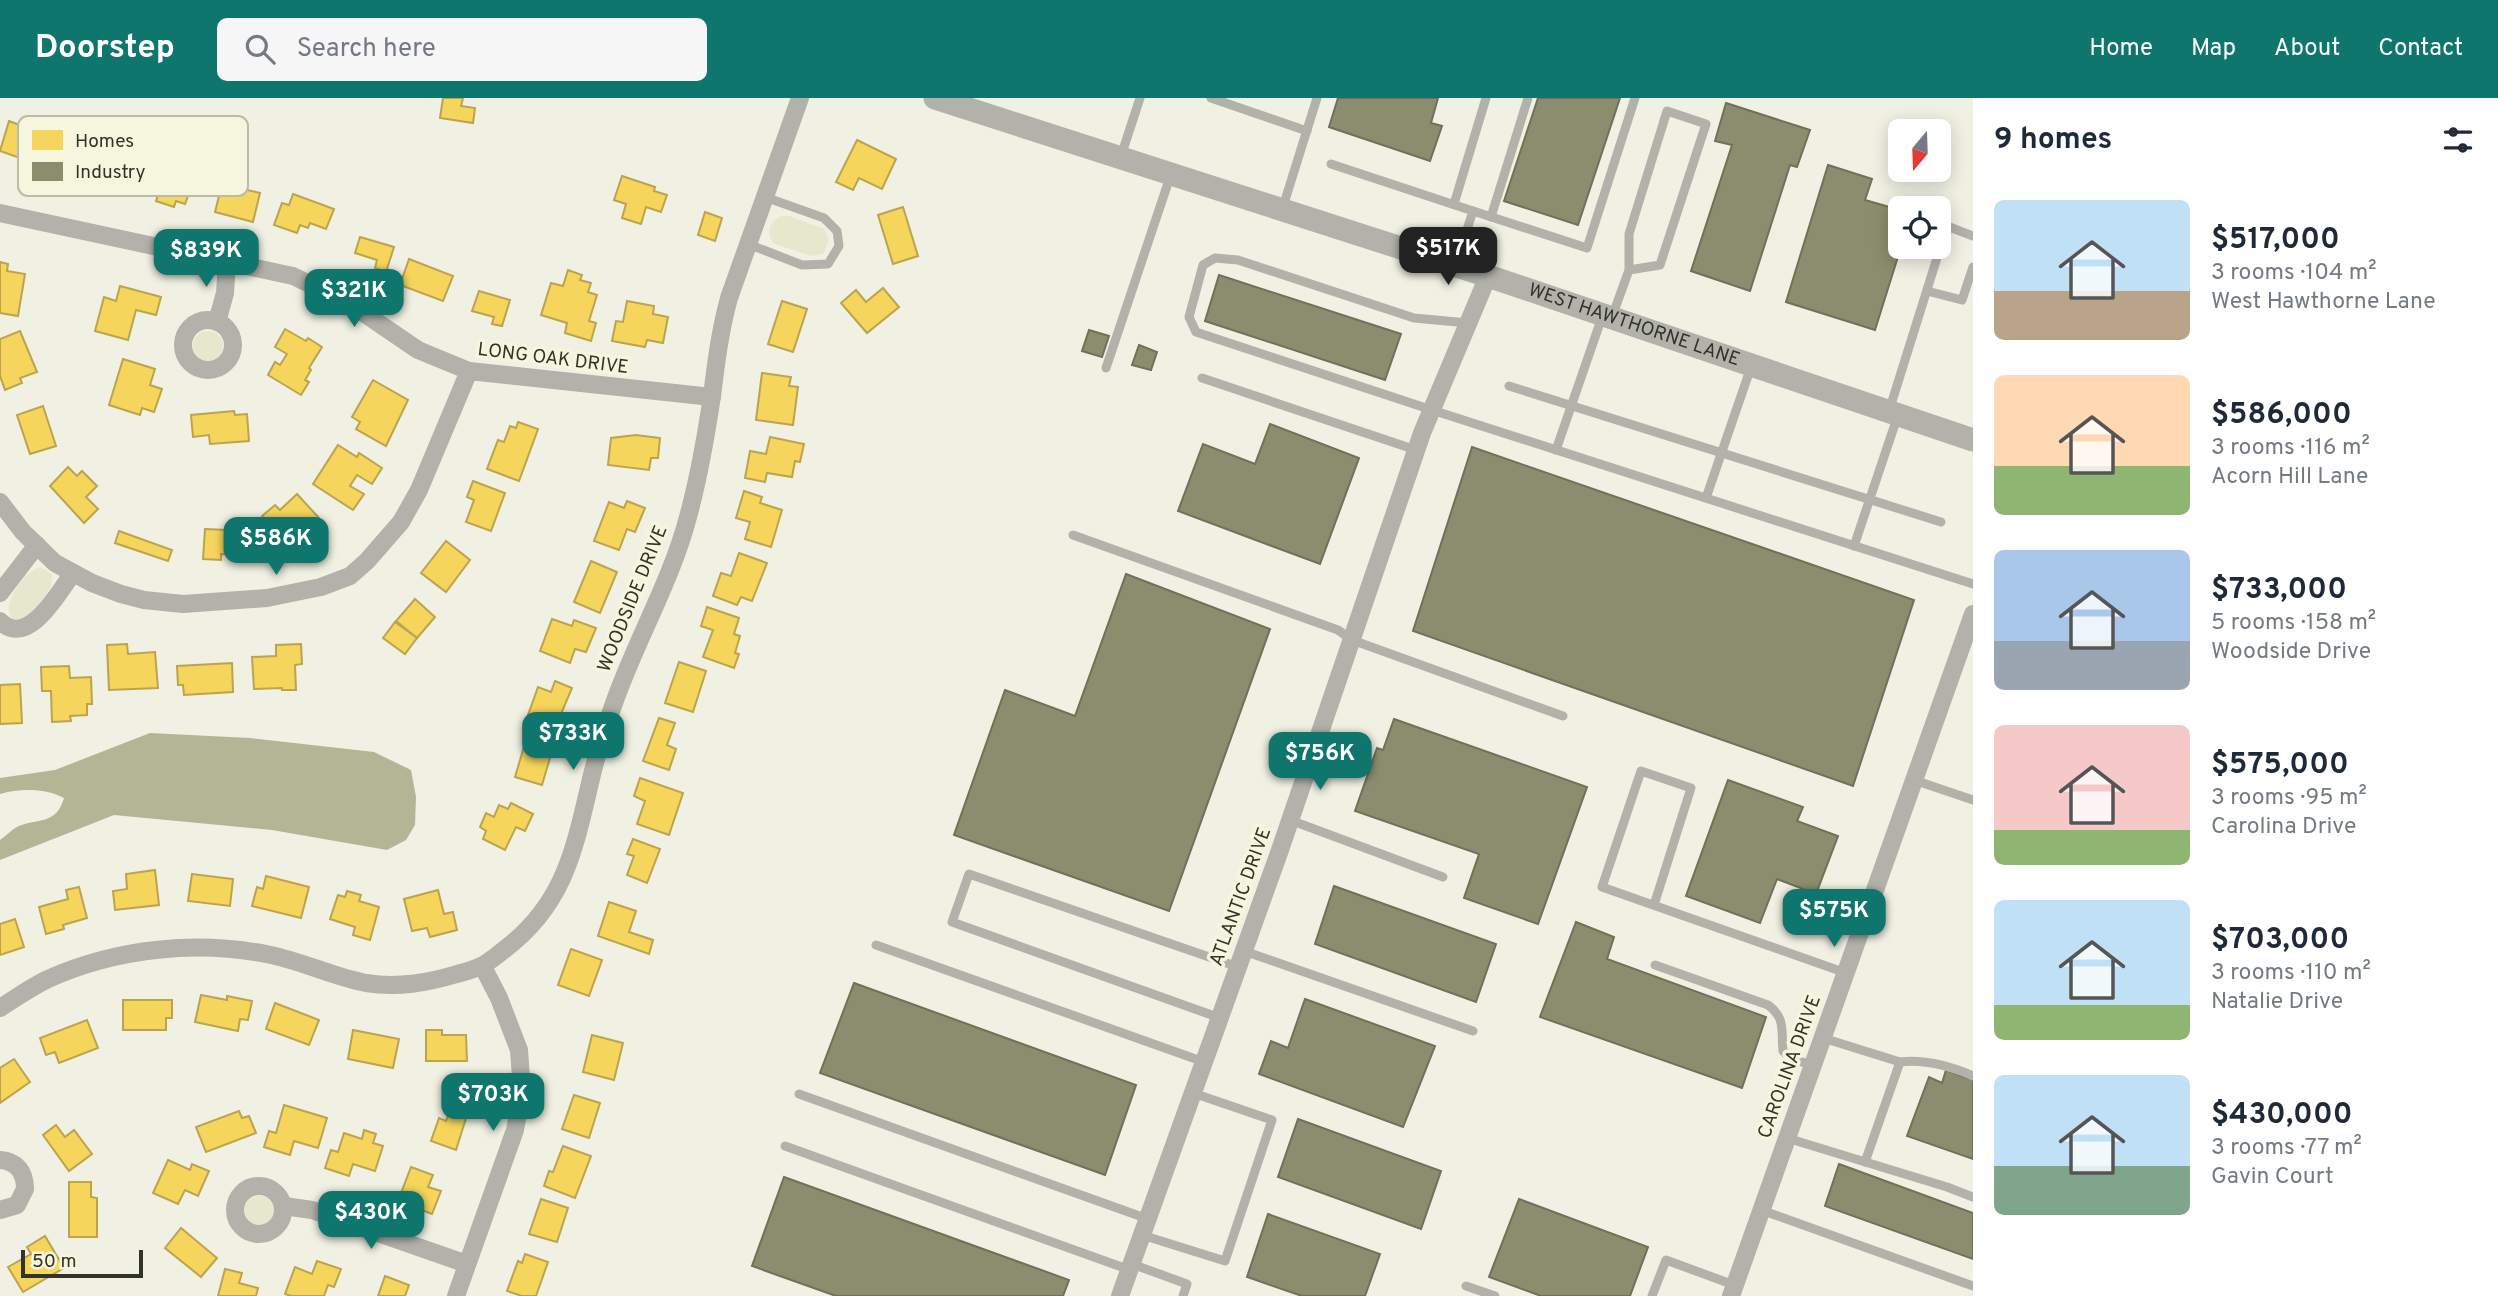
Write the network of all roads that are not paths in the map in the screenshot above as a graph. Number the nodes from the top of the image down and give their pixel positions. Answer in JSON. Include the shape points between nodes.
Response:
{"nodes":[{"id":1,"x":800,"y":98,"type":"edge"},
{"id":2,"x":936,"y":98,"type":"edge"},
{"id":3,"x":1140,"y":98,"type":"edge"},
{"id":4,"x":1211,"y":98,"type":"edge"},
{"id":5,"x":1317,"y":98,"type":"edge"},
{"id":6,"x":1486,"y":98,"type":"edge"},
{"id":7,"x":1528,"y":98,"type":"edge"},
{"id":8,"x":1635,"y":98,"type":"edge"},
{"id":9,"x":1307,"y":131,"type":"junction"},
{"id":10,"x":1120,"y":158,"type":"junction"},
{"id":11,"x":1331,"y":164,"type":"dead end"},
{"id":12,"x":1171,"y":174,"type":"junction"},
{"id":13,"x":765,"y":197,"type":"junction"},
{"id":14,"x":1454,"y":204,"type":"junction"},
{"id":15,"x":1282,"y":210,"type":"junction"},
{"id":16,"x":1473,"y":211,"type":"junction"},
{"id":17,"x":0,"y":213,"type":"edge"},
{"id":18,"x":1491,"y":217,"type":"junction"},
{"id":19,"x":1973,"y":236,"type":"edge"},
{"id":20,"x":748,"y":244,"type":"junction"},
{"id":21,"x":227,"y":262,"type":"junction"},
{"id":22,"x":1455,"y":266,"type":"junction"},
{"id":23,"x":1973,"y":267,"type":"edge"},
{"id":24,"x":1629,"y":270,"type":"junction"},
{"id":25,"x":1488,"y":276,"type":"junction"},
{"id":26,"x":1927,"y":291,"type":"junction"},
{"id":27,"x":1607,"y":316,"type":"junction"},
{"id":28,"x":217,"y":322,"type":"dead end"},
{"id":29,"x":1469,"y":323,"type":"junction"},
{"id":30,"x":1751,"y":365,"type":"junction"},
{"id":31,"x":1106,"y":368,"type":"dead end"},
{"id":32,"x":469,"y":371,"type":"junction"},
{"id":33,"x":1202,"y":377,"type":"dead end"},
{"id":34,"x":1509,"y":386,"type":"dead end"},
{"id":35,"x":712,"y":397,"type":"junction"},
{"id":36,"x":1571,"y":406,"type":"junction"},
{"id":37,"x":1432,"y":411,"type":"junction"},
{"id":38,"x":1893,"y":413,"type":"junction"},
{"id":39,"x":1973,"y":440,"type":"edge"},
{"id":40,"x":1416,"y":450,"type":"junction"},
{"id":41,"x":1556,"y":450,"type":"junction"},
{"id":42,"x":1721,"y":453,"type":"junction"},
{"id":43,"x":1706,"y":498,"type":"junction"},
{"id":44,"x":1870,"y":499,"type":"junction"},
{"id":45,"x":0,"y":502,"type":"edge"},
{"id":46,"x":1941,"y":522,"type":"dead end"},
{"id":47,"x":1073,"y":535,"type":"dead end"},
{"id":48,"x":37,"y":545,"type":"junction"},
{"id":49,"x":1854,"y":546,"type":"junction"},
{"id":50,"x":73,"y":573,"type":"junction"},
{"id":51,"x":1973,"y":584,"type":"edge"},
{"id":52,"x":0,"y":593,"type":"edge"},
{"id":53,"x":1973,"y":614,"type":"edge"},
{"id":54,"x":0,"y":621,"type":"edge"},
{"id":55,"x":1352,"y":640,"type":"junction"},
{"id":56,"x":1967,"y":647,"type":"edge"},
{"id":57,"x":1563,"y":716,"type":"dead end"},
{"id":58,"x":1914,"y":780,"type":"junction"},
{"id":59,"x":1973,"y":800,"type":"edge"},
{"id":60,"x":1290,"y":820,"type":"junction"},
{"id":61,"x":1443,"y":877,"type":"dead end"},
{"id":62,"x":1654,"y":905,"type":"junction"},
{"id":63,"x":876,"y":945,"type":"dead end"},
{"id":64,"x":1241,"y":959,"type":"junction"},
{"id":65,"x":1655,"y":965,"type":"dead end"},
{"id":66,"x":482,"y":967,"type":"junction"},
{"id":67,"x":1846,"y":973,"type":"junction"},
{"id":68,"x":0,"y":1008,"type":"edge"},
{"id":69,"x":1220,"y":1018,"type":"junction"},
{"id":70,"x":1473,"y":1031,"type":"dead end"},
{"id":71,"x":1823,"y":1038,"type":"junction"},
{"id":72,"x":1204,"y":1062,"type":"junction"},
{"id":73,"x":1900,"y":1062,"type":"junction"},
{"id":74,"x":1812,"y":1066,"type":"junction"},
{"id":75,"x":1973,"y":1076,"type":"edge"},
{"id":76,"x":1193,"y":1093,"type":"junction"},
{"id":77,"x":799,"y":1094,"type":"dead end"},
{"id":78,"x":1787,"y":1138,"type":"junction"},
{"id":79,"x":785,"y":1146,"type":"dead end"},
{"id":80,"x":0,"y":1160,"type":"edge"},
{"id":81,"x":1866,"y":1162,"type":"junction"},
{"id":82,"x":1973,"y":1197,"type":"edge"},
{"id":83,"x":284,"y":1206,"type":"dead end"},
{"id":84,"x":0,"y":1210,"type":"edge"},
{"id":85,"x":1761,"y":1210,"type":"junction"},
{"id":86,"x":1145,"y":1227,"type":"junction"},
{"id":87,"x":467,"y":1264,"type":"junction"},
{"id":88,"x":1131,"y":1267,"type":"junction"},
{"id":89,"x":1466,"y":1286,"type":"dead end"},
{"id":90,"x":1973,"y":1286,"type":"edge"},
{"id":91,"x":1732,"y":1291,"type":"edge"},
{"id":92,"x":456,"y":1296,"type":"edge"},
{"id":93,"x":1120,"y":1296,"type":"edge"},
{"id":94,"x":1183,"y":1296,"type":"edge"},
{"id":95,"x":1495,"y":1296,"type":"edge"},
{"id":96,"x":1652,"y":1296,"type":"edge"}],
"edges":[{"from":1,"to":13,"type":"street","name":"WOODSIDE DRIVE"},
{"from":2,"to":10,"type":"street","name":"WEST HAWTHORNE LANE"},
{"from":3,"to":10,"type":"lane"},
{"from":4,"to":9,"type":"lane"},
{"from":5,"to":9,"type":"lane"},
{"from":6,"to":14,"type":"lane"},
{"from":7,"to":18,"type":"lane"},
{"from":8,"to":18,"type":"lane","via":[[1587,248]]},
{"from":9,"to":15,"type":"lane"},
{"from":10,"to":12,"type":"street","name":"WEST HAWTHORNE LANE"},
{"from":11,"to":14,"type":"lane"},
{"from":12,"to":15,"type":"street","name":"WEST HAWTHORNE LANE"},
{"from":12,"to":31,"type":"lane"},
{"from":13,"to":20,"type":"street","name":"WOODSIDE DRIVE"},
{"from":13,"to":20,"type":"lane","via":[[824,218],[837,231],[839,246],[828,264],[802,265]]},
{"from":14,"to":16,"type":"lane"},
{"from":15,"to":22,"type":"street","name":"WEST HAWTHORNE LANE"},
{"from":16,"to":18,"type":"lane"},
{"from":16,"to":22,"type":"lane"},
{"from":17,"to":21,"type":"street","name":"LONG OAK DRIVE"},
{"from":19,"to":26,"type":"lane","via":[[1947,226]]},
{"from":20,"to":35,"type":"street","name":"WOODSIDE DRIVE","via":[[720,328]]},
{"from":21,"to":28,"type":"street"},
{"from":21,"to":32,"type":"street","name":"LONG OAK DRIVE","via":[[312,283],[418,350]]},
{"from":22,"to":25,"type":"street","name":"WEST HAWTHORNE LANE"},
{"from":23,"to":26,"type":"lane","via":[[1962,300]]},
{"from":24,"to":24,"type":"lane","via":[[1629,234],[1667,111],[1706,124],[1660,265]]},
{"from":24,"to":27,"type":"lane"},
{"from":25,"to":27,"type":"street","name":"WEST HAWTHORNE LANE"},
{"from":25,"to":29,"type":"street","name":"ATLANTIC DRIVE"},
{"from":26,"to":38,"type":"lane"},
{"from":27,"to":30,"type":"street","name":"WEST HAWTHORNE LANE"},
{"from":27,"to":36,"type":"lane"},
{"from":29,"to":37,"type":"street","name":"ATLANTIC DRIVE"},
{"from":29,"to":37,"type":"lane","via":[[1414,318],[1238,260],[1215,258],[1203,265],[1189,317],[1196,332]]},
{"from":30,"to":38,"type":"street","name":"WEST HAWTHORNE LANE"},
{"from":30,"to":42,"type":"lane"},
{"from":32,"to":35,"type":"street","name":"LONG OAK DRIVE"},
{"from":32,"to":50,"type":"street","via":[[411,506],[350,576],[291,594],[183,604],[121,594]]},
{"from":33,"to":40,"type":"lane"},
{"from":34,"to":36,"type":"lane"},
{"from":35,"to":66,"type":"street","name":"WOODSIDE DRIVE","via":[[687,521],[612,708],[567,871],[529,929]]},
{"from":36,"to":41,"type":"lane"},
{"from":36,"to":42,"type":"lane"},
{"from":37,"to":40,"type":"street","name":"ATLANTIC DRIVE"},
{"from":37,"to":41,"type":"lane"},
{"from":38,"to":39,"type":"street","name":"WEST HAWTHORNE LANE"},
{"from":38,"to":44,"type":"lane"},
{"from":40,"to":55,"type":"street","name":"ATLANTIC DRIVE"},
{"from":41,"to":43,"type":"lane"},
{"from":42,"to":43,"type":"lane"},
{"from":42,"to":44,"type":"lane"},
{"from":43,"to":49,"type":"lane"},
{"from":44,"to":46,"type":"lane"},
{"from":44,"to":49,"type":"lane"},
{"from":45,"to":48,"type":"street"},
{"from":47,"to":55,"type":"lane","via":[[1338,629]]},
{"from":48,"to":50,"type":"street"},
{"from":48,"to":52,"type":"street"},
{"from":49,"to":51,"type":"lane"},
{"from":50,"to":54,"type":"street","via":[[35,622],[23,630],[8,628]]},
{"from":53,"to":56,"type":"street","name":"CAROLINA DRIVE"},
{"from":55,"to":57,"type":"lane"},
{"from":55,"to":60,"type":"street","name":"ATLANTIC DRIVE"},
{"from":56,"to":58,"type":"street","name":"CAROLINA DRIVE"},
{"from":58,"to":59,"type":"lane"},
{"from":58,"to":67,"type":"street","name":"CAROLINA DRIVE"},
{"from":60,"to":61,"type":"lane"},
{"from":60,"to":64,"type":"street","name":"ATLANTIC DRIVE"},
{"from":62,"to":62,"type":"lane","via":[[1602,887],[1640,771],[1691,788]]},
{"from":62,"to":67,"type":"lane"},
{"from":63,"to":72,"type":"lane"},
{"from":64,"to":69,"type":"street","name":"ATLANTIC DRIVE"},
{"from":64,"to":69,"type":"lane","via":[[969,874],[952,922]]},
{"from":64,"to":70,"type":"lane"},
{"from":65,"to":74,"type":"lane","via":[[1768,1004],[1782,1022],[1783,1051]]},
{"from":66,"to":68,"type":"street","name":"WOODSIDE DRIVE","via":[[419,984],[380,985],[250,951],[165,949],[98,962],[47,979]]},
{"from":66,"to":87,"type":"street","via":[[519,1050],[522,1091],[515,1130]]},
{"from":67,"to":71,"type":"street","name":"CAROLINA DRIVE"},
{"from":69,"to":72,"type":"street","name":"ATLANTIC DRIVE"},
{"from":71,"to":73,"type":"lane"},
{"from":71,"to":74,"type":"street","name":"CAROLINA DRIVE"},
{"from":72,"to":76,"type":"street","name":"ATLANTIC DRIVE"},
{"from":73,"to":75,"type":"lane","via":[[1953,1067]]},
{"from":73,"to":81,"type":"lane"},
{"from":74,"to":78,"type":"street","name":"CAROLINA DRIVE"},
{"from":76,"to":86,"type":"street","name":"ATLANTIC DRIVE"},
{"from":76,"to":86,"type":"lane","via":[[1272,1120],[1225,1261]]},
{"from":77,"to":86,"type":"lane"},
{"from":78,"to":81,"type":"lane"},
{"from":78,"to":85,"type":"street","name":"CAROLINA DRIVE"},
{"from":79,"to":88,"type":"lane"},
{"from":80,"to":84,"type":"street","via":[[15,1164],[26,1189],[16,1205]]},
{"from":81,"to":82,"type":"lane"},
{"from":83,"to":87,"type":"street","via":[[312,1210]]},
{"from":85,"to":90,"type":"lane"},
{"from":85,"to":91,"type":"street","name":"CAROLINA DRIVE"},
{"from":86,"to":88,"type":"street","name":"ATLANTIC DRIVE"},
{"from":87,"to":92,"type":"street"},
{"from":88,"to":93,"type":"street","name":"ATLANTIC DRIVE"},
{"from":88,"to":94,"type":"lane","via":[[1187,1284]]},
{"from":89,"to":95,"type":"lane"},
{"from":91,"to":96,"type":"lane","via":[[1665,1260]]}]}
